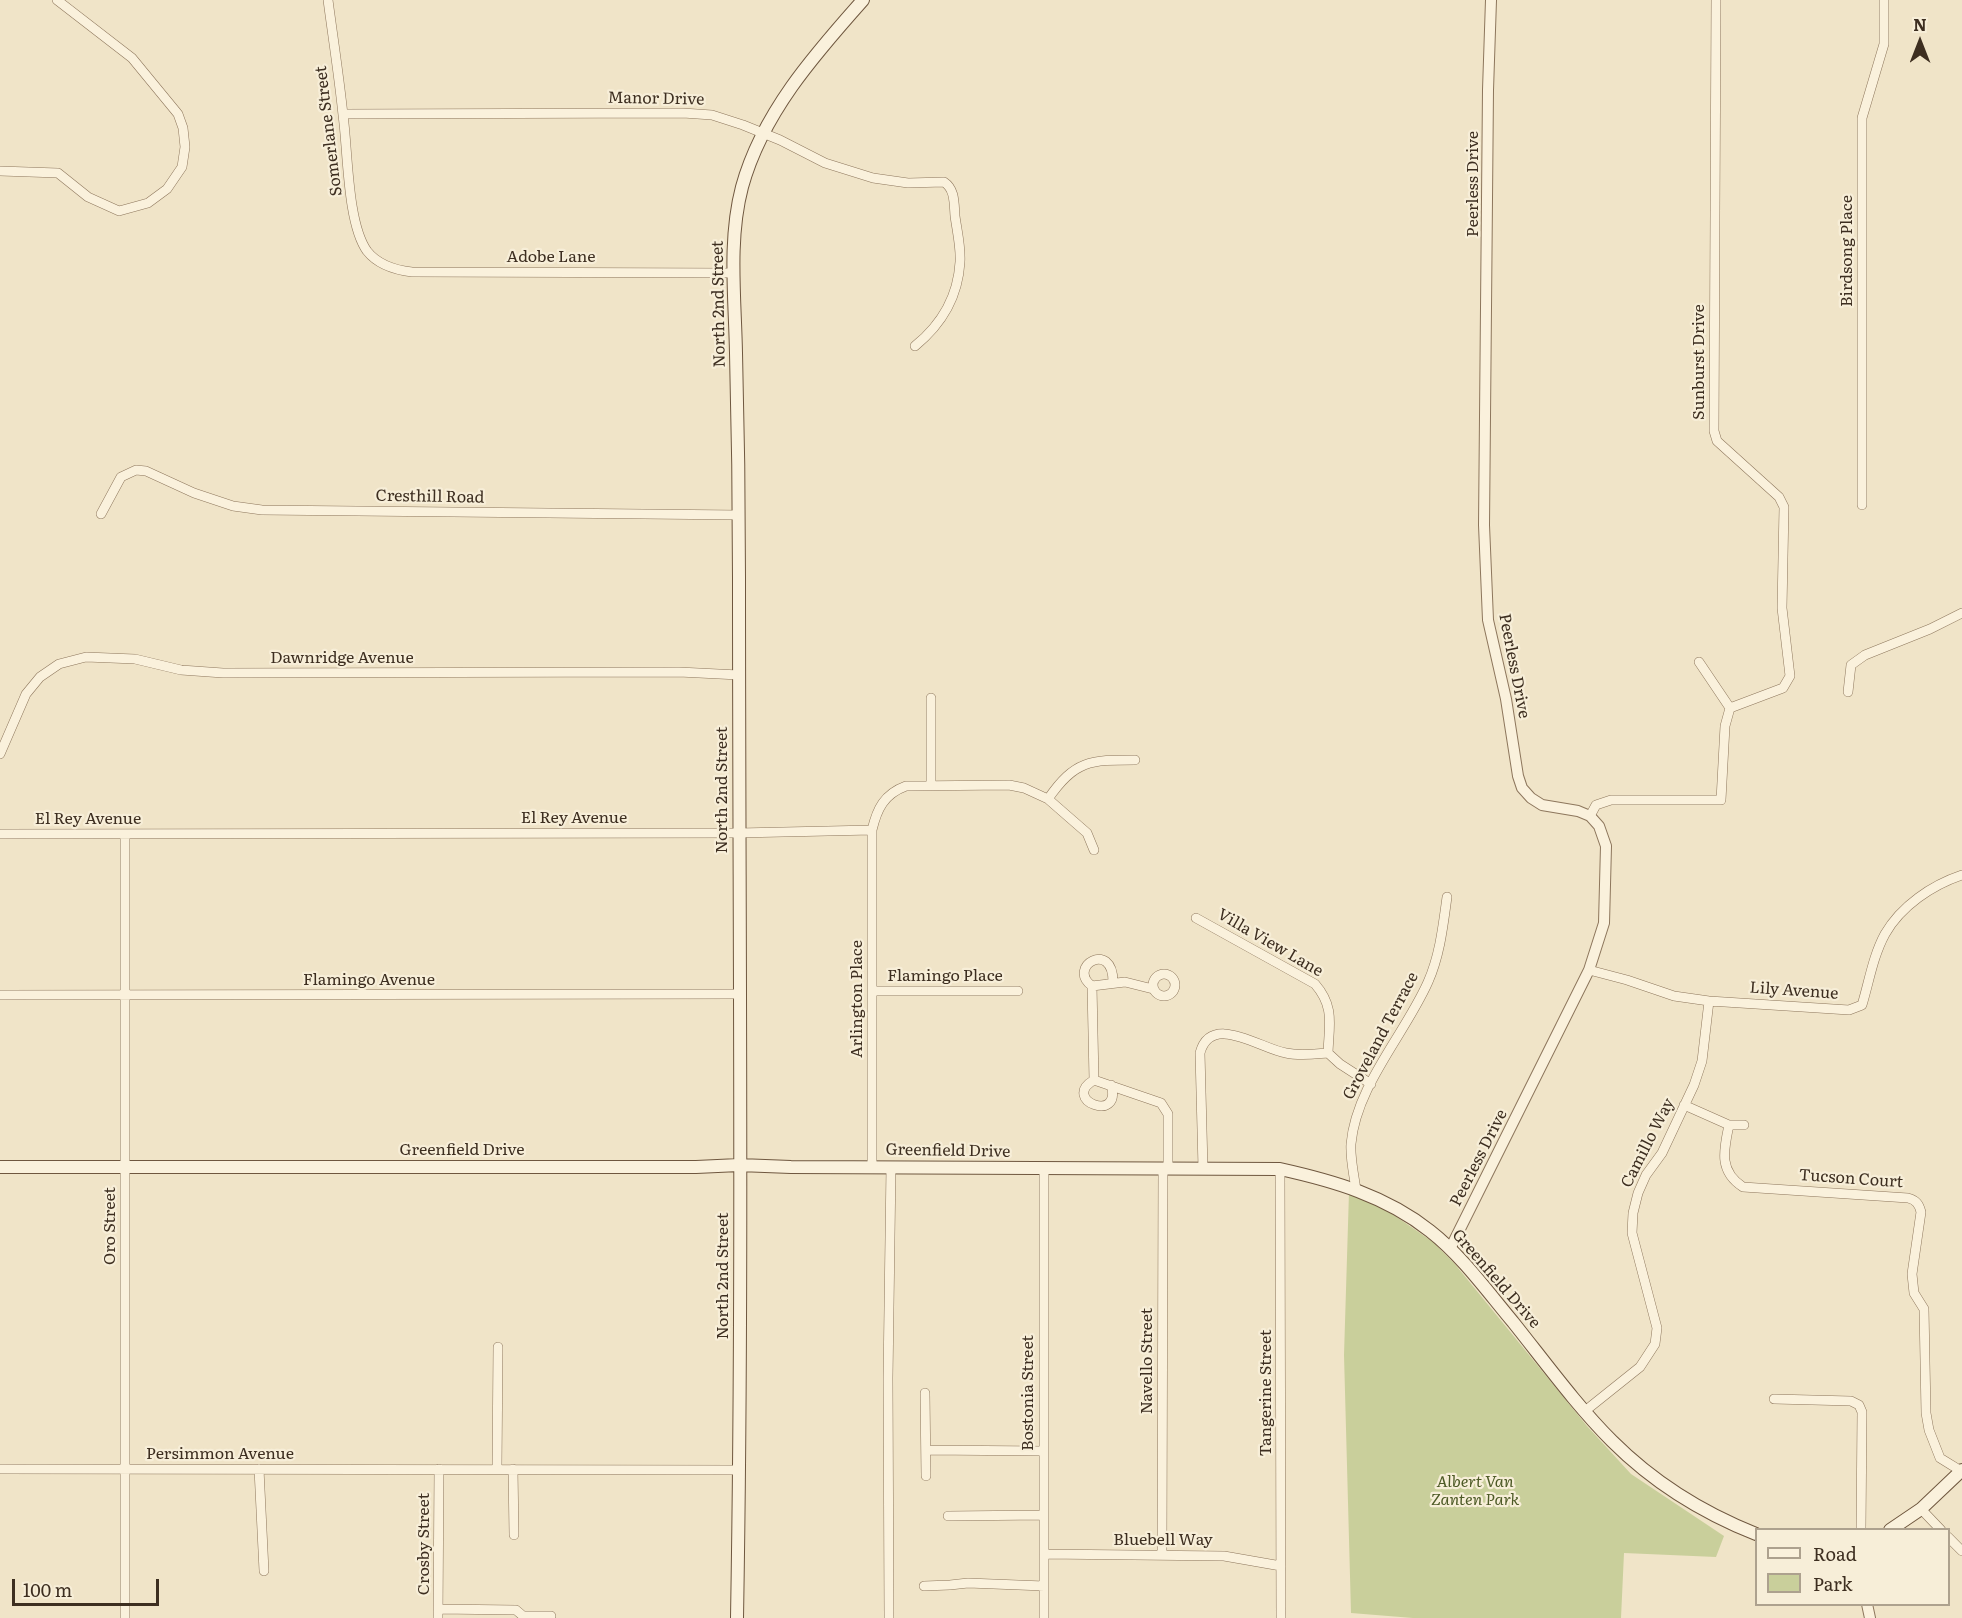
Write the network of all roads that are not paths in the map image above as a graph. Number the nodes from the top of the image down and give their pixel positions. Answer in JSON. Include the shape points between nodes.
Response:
{"nodes":[{"id":1,"x":57,"y":0,"type":"edge"},
{"id":2,"x":328,"y":0,"type":"edge"},
{"id":3,"x":863,"y":0,"type":"edge"},
{"id":4,"x":1491,"y":0,"type":"edge"},
{"id":5,"x":1716,"y":0,"type":"edge"},
{"id":6,"x":1884,"y":0,"type":"edge"},
{"id":7,"x":343,"y":114,"type":"junction"},
{"id":8,"x":763,"y":132,"type":"junction"},
{"id":9,"x":0,"y":171,"type":"edge"},
{"id":10,"x":371,"y":255,"type":"joint"},
{"id":11,"x":734,"y":273,"type":"junction"},
{"id":12,"x":915,"y":346,"type":"dead end"},
{"id":13,"x":1862,"y":505,"type":"dead end"},
{"id":14,"x":100,"y":514,"type":"dead end"},
{"id":15,"x":739,"y":515,"type":"junction"},
{"id":16,"x":1962,"y":613,"type":"edge"},
{"id":17,"x":1699,"y":662,"type":"dead end"},
{"id":18,"x":739,"y":675,"type":"junction"},
{"id":19,"x":1848,"y":692,"type":"dead end"},
{"id":20,"x":931,"y":698,"type":"dead end"},
{"id":21,"x":1730,"y":708,"type":"junction"},
{"id":22,"x":0,"y":754,"type":"edge"},
{"id":23,"x":1135,"y":760,"type":"dead end"},
{"id":24,"x":931,"y":785,"type":"junction"},
{"id":25,"x":1048,"y":799,"type":"junction"},
{"id":26,"x":1590,"y":816,"type":"junction"},
{"id":27,"x":872,"y":830,"type":"junction"},
{"id":28,"x":739,"y":833,"type":"junction"},
{"id":29,"x":0,"y":834,"type":"edge"},
{"id":30,"x":125,"y":834,"type":"junction"},
{"id":31,"x":1094,"y":850,"type":"dead end"},
{"id":32,"x":1962,"y":875,"type":"edge"},
{"id":33,"x":1447,"y":897,"type":"dead end"},
{"id":34,"x":1196,"y":918,"type":"dead end"},
{"id":35,"x":1589,"y":970,"type":"junction"},
{"id":36,"x":1113,"y":982,"type":"junction"},
{"id":37,"x":1092,"y":986,"type":"junction"},
{"id":38,"x":1153,"y":989,"type":"dead end"},
{"id":39,"x":872,"y":991,"type":"junction"},
{"id":40,"x":1018,"y":992,"type":"dead end"},
{"id":41,"x":0,"y":994,"type":"edge"},
{"id":42,"x":739,"y":994,"type":"junction"},
{"id":43,"x":125,"y":995,"type":"junction"},
{"id":44,"x":1709,"y":1001,"type":"junction"},
{"id":45,"x":1328,"y":1053,"type":"junction"},
{"id":46,"x":1094,"y":1080,"type":"junction"},
{"id":47,"x":1371,"y":1084,"type":"junction"},
{"id":48,"x":1111,"y":1085,"type":"junction"},
{"id":49,"x":1684,"y":1105,"type":"junction"},
{"id":50,"x":1729,"y":1125,"type":"junction"},
{"id":51,"x":1744,"y":1125,"type":"dead end"},
{"id":52,"x":739,"y":1165,"type":"junction"},
{"id":53,"x":0,"y":1167,"type":"edge"},
{"id":54,"x":125,"y":1167,"type":"junction"},
{"id":55,"x":872,"y":1167,"type":"junction"},
{"id":56,"x":891,"y":1167,"type":"junction"},
{"id":57,"x":1165,"y":1168,"type":"junction"},
{"id":58,"x":1203,"y":1168,"type":"junction"},
{"id":59,"x":1044,"y":1169,"type":"junction"},
{"id":60,"x":1280,"y":1169,"type":"junction"},
{"id":61,"x":1356,"y":1190,"type":"junction"},
{"id":62,"x":1450,"y":1249,"type":"junction"},
{"id":63,"x":498,"y":1347,"type":"dead end"},
{"id":64,"x":925,"y":1393,"type":"dead end"},
{"id":65,"x":1774,"y":1399,"type":"dead end"},
{"id":66,"x":1585,"y":1411,"type":"junction"},
{"id":67,"x":926,"y":1450,"type":"junction"},
{"id":68,"x":1043,"y":1451,"type":"junction"},
{"id":69,"x":0,"y":1469,"type":"edge"},
{"id":70,"x":125,"y":1469,"type":"junction"},
{"id":71,"x":259,"y":1469,"type":"junction"},
{"id":72,"x":439,"y":1469,"type":"junction"},
{"id":73,"x":497,"y":1469,"type":"junction"},
{"id":74,"x":513,"y":1469,"type":"junction"},
{"id":75,"x":739,"y":1470,"type":"junction"},
{"id":76,"x":1962,"y":1471,"type":"edge"},
{"id":77,"x":926,"y":1476,"type":"dead end"},
{"id":78,"x":1921,"y":1509,"type":"junction"},
{"id":79,"x":1043,"y":1515,"type":"junction"},
{"id":80,"x":948,"y":1516,"type":"dead end"},
{"id":81,"x":1861,"y":1528,"type":"edge"},
{"id":82,"x":1893,"y":1528,"type":"edge"},
{"id":83,"x":1939,"y":1528,"type":"edge"},
{"id":84,"x":1755,"y":1534,"type":"edge"},
{"id":85,"x":514,"y":1535,"type":"dead end"},
{"id":86,"x":1950,"y":1539,"type":"edge"},
{"id":87,"x":1962,"y":1551,"type":"edge"},
{"id":88,"x":1044,"y":1554,"type":"junction"},
{"id":89,"x":1162,"y":1555,"type":"junction"},
{"id":90,"x":1281,"y":1566,"type":"junction"},
{"id":91,"x":264,"y":1572,"type":"dead end"},
{"id":92,"x":924,"y":1586,"type":"dead end"},
{"id":93,"x":1044,"y":1586,"type":"junction"},
{"id":94,"x":438,"y":1614,"type":"edge"},
{"id":95,"x":551,"y":1616,"type":"dead end"},
{"id":96,"x":125,"y":1618,"type":"edge"},
{"id":97,"x":737,"y":1618,"type":"edge"},
{"id":98,"x":889,"y":1618,"type":"edge"},
{"id":99,"x":1044,"y":1618,"type":"edge"},
{"id":100,"x":1281,"y":1618,"type":"edge"}],
"edges":[{"from":1,"to":9,"type":"street","via":[[132,58],[178,114],[185,147],[182,167],[167,189],[148,203],[119,211],[88,197],[58,173]]},
{"from":2,"to":7,"type":"street","name":"Somerlane Street"},
{"from":3,"to":8,"type":"main road","name":"North 2nd Street","via":[[786,94]]},
{"from":4,"to":26,"type":"street","name":"Peerless Drive","via":[[1484,525],[1488,620],[1522,788],[1542,805]]},
{"from":5,"to":21,"type":"street","name":"Sunburst Drive","via":[[1714,431],[1717,441],[1784,507],[1782,608],[1790,676],[1783,688]]},
{"from":6,"to":13,"type":"street","name":"Birdsong Place","via":[[1884,44],[1862,118]]},
{"from":7,"to":8,"type":"street","name":"Manor Drive","via":[[683,113],[712,115]]},
{"from":7,"to":10,"type":"street","name":"Somerlane Street","via":[[357,226]]},
{"from":8,"to":11,"type":"main road","name":"North 2nd Street","via":[[747,170],[737,209]]},
{"from":8,"to":12,"type":"street","name":"Manor Drive","via":[[825,163],[873,178],[908,183],[944,182],[952,190],[960,260],[958,277],[949,309]]},
{"from":10,"to":11,"type":"street","name":"Adobe Lane","via":[[392,268],[412,272]]},
{"from":11,"to":15,"type":"main road","name":"North 2nd Street"},
{"from":14,"to":15,"type":"street","name":"Cresthill Road","via":[[121,477],[136,470],[233,506],[262,510]]},
{"from":15,"to":18,"type":"main road","name":"North 2nd Street"},
{"from":16,"to":19,"type":"street","via":[[1865,655],[1851,665]]},
{"from":17,"to":21,"type":"street"},
{"from":18,"to":22,"type":"street","name":"Dawnridge Avenue","via":[[223,673],[181,670],[135,659],[86,657],[59,664],[39,676],[26,694]]},
{"from":18,"to":28,"type":"main road","name":"North 2nd Street"},
{"from":20,"to":24,"type":"street"},
{"from":21,"to":26,"type":"street","via":[[1725,726],[1721,800],[1611,800],[1596,805]]},
{"from":23,"to":25,"type":"street","via":[[1099,760],[1076,769]]},
{"from":24,"to":25,"type":"street","via":[[1009,785]]},
{"from":24,"to":27,"type":"street","via":[[897,789],[877,809]]},
{"from":25,"to":31,"type":"street","via":[[1087,833]]},
{"from":26,"to":35,"type":"street","name":"Peerless Drive","via":[[1599,826],[1606,846],[1604,922]]},
{"from":27,"to":28,"type":"street","name":"El Rey Avenue"},
{"from":27,"to":39,"type":"street","name":"Arlington Place"},
{"from":28,"to":30,"type":"street","name":"El Rey Avenue"},
{"from":28,"to":42,"type":"main road","name":"North 2nd Street"},
{"from":29,"to":30,"type":"street","name":"El Rey Avenue"},
{"from":30,"to":43,"type":"street","name":"Oro Street"},
{"from":32,"to":44,"type":"street","name":"Lily Avenue","via":[[1923,894],[1890,927],[1869,976],[1862,1005],[1849,1010]]},
{"from":33,"to":47,"type":"street","name":"Groveland Terrace","via":[[1440,946],[1428,982]]},
{"from":34,"to":45,"type":"street","name":"Villa View Lane","via":[[1316,984],[1330,1008]]},
{"from":35,"to":44,"type":"street","name":"Lily Avenue","via":[[1674,996]]},
{"from":35,"to":62,"type":"street","name":"Peerless Drive"},
{"from":36,"to":37,"type":"street"},
{"from":36,"to":37,"type":"street","via":[[1109,963],[1094,960],[1084,972]]},
{"from":36,"to":38,"type":"street"},
{"from":37,"to":46,"type":"street"},
{"from":39,"to":40,"type":"street","name":"Flamingo Place"},
{"from":39,"to":55,"type":"street","name":"Arlington Place"},
{"from":41,"to":43,"type":"street","name":"Flamingo Avenue"},
{"from":42,"to":43,"type":"street","name":"Flamingo Avenue"},
{"from":42,"to":52,"type":"main road","name":"North 2nd Street"},
{"from":43,"to":54,"type":"street","name":"Oro Street"},
{"from":44,"to":49,"type":"street","name":"Camillo Way","via":[[1702,1061]]},
{"from":45,"to":47,"type":"street"},
{"from":45,"to":58,"type":"street","via":[[1285,1053],[1221,1034],[1208,1038],[1200,1053]]},
{"from":46,"to":48,"type":"street"},
{"from":46,"to":48,"type":"street","via":[[1087,1084],[1085,1092],[1092,1105],[1108,1103]]},
{"from":47,"to":61,"type":"street","name":"Groveland Terrace","via":[[1353,1131]]},
{"from":48,"to":57,"type":"street","name":"Navello Street","via":[[1161,1103],[1167,1109]]},
{"from":49,"to":50,"type":"street"},
{"from":49,"to":66,"type":"street","name":"Camillo Way","via":[[1662,1153],[1646,1175],[1633,1213],[1632,1233],[1657,1328],[1655,1344],[1640,1367]]},
{"from":50,"to":51,"type":"street"},
{"from":50,"to":76,"type":"street","name":"Tucson Court","via":[[1723,1155],[1730,1173],[1743,1187],[1908,1198],[1920,1206],[1912,1274],[1914,1293],[1924,1309],[1926,1413],[1940,1458]]},
{"from":52,"to":54,"type":"main road","name":"Greenfield Drive"},
{"from":52,"to":55,"type":"main road","name":"Greenfield Drive"},
{"from":52,"to":75,"type":"main road","name":"North 2nd Street"},
{"from":53,"to":54,"type":"main road","name":"Greenfield Drive"},
{"from":54,"to":70,"type":"street","name":"Oro Street"},
{"from":55,"to":56,"type":"main road","name":"Greenfield Drive"},
{"from":56,"to":59,"type":"main road","name":"Greenfield Drive"},
{"from":56,"to":98,"type":"street"},
{"from":57,"to":58,"type":"main road","name":"Greenfield Drive"},
{"from":57,"to":59,"type":"main road","name":"Greenfield Drive"},
{"from":57,"to":89,"type":"street","name":"Navello Street"},
{"from":58,"to":60,"type":"main road","name":"Greenfield Drive"},
{"from":59,"to":68,"type":"street","name":"Bostonia Street"},
{"from":60,"to":61,"type":"main road","name":"Greenfield Drive"},
{"from":60,"to":90,"type":"street","name":"Tangerine Street"},
{"from":61,"to":62,"type":"main road","name":"Greenfield Drive","via":[[1429,1230]]},
{"from":62,"to":66,"type":"main road","name":"Greenfield Drive"},
{"from":63,"to":73,"type":"street"},
{"from":64,"to":67,"type":"street"},
{"from":65,"to":81,"type":"street","via":[[1851,1401],[1859,1405]]},
{"from":66,"to":84,"type":"main road","name":"Greenfield Drive","via":[[1612,1441],[1673,1491],[1714,1516]]},
{"from":67,"to":68,"type":"street"},
{"from":67,"to":77,"type":"street"},
{"from":68,"to":79,"type":"street","name":"Bostonia Street"},
{"from":69,"to":70,"type":"street","name":"Persimmon Avenue"},
{"from":70,"to":71,"type":"street","name":"Persimmon Avenue"},
{"from":70,"to":96,"type":"street","name":"Oro Street"},
{"from":71,"to":72,"type":"street","name":"Persimmon Avenue"},
{"from":71,"to":91,"type":"street"},
{"from":72,"to":73,"type":"street","name":"Persimmon Avenue"},
{"from":72,"to":94,"type":"street","name":"Crosby Street"},
{"from":73,"to":74,"type":"street"},
{"from":74,"to":75,"type":"street"},
{"from":74,"to":85,"type":"street"},
{"from":75,"to":97,"type":"main road","name":"North 2nd Street"},
{"from":76,"to":78,"type":"main road"},
{"from":78,"to":82,"type":"main road"},
{"from":78,"to":83,"type":"street"},
{"from":79,"to":80,"type":"street"},
{"from":79,"to":88,"type":"street","name":"Bostonia Street"},
{"from":86,"to":87,"type":"street"},
{"from":88,"to":89,"type":"street","name":"Bluebell Way"},
{"from":88,"to":93,"type":"street","name":"Bostonia Street"},
{"from":89,"to":90,"type":"street","name":"Bluebell Way","via":[[1224,1556]]},
{"from":90,"to":100,"type":"street","name":"Tangerine Street"},
{"from":92,"to":93,"type":"street"},
{"from":93,"to":99,"type":"street","name":"Bostonia Street"},
{"from":94,"to":95,"type":"street","via":[[516,1610],[523,1616]]}]}
